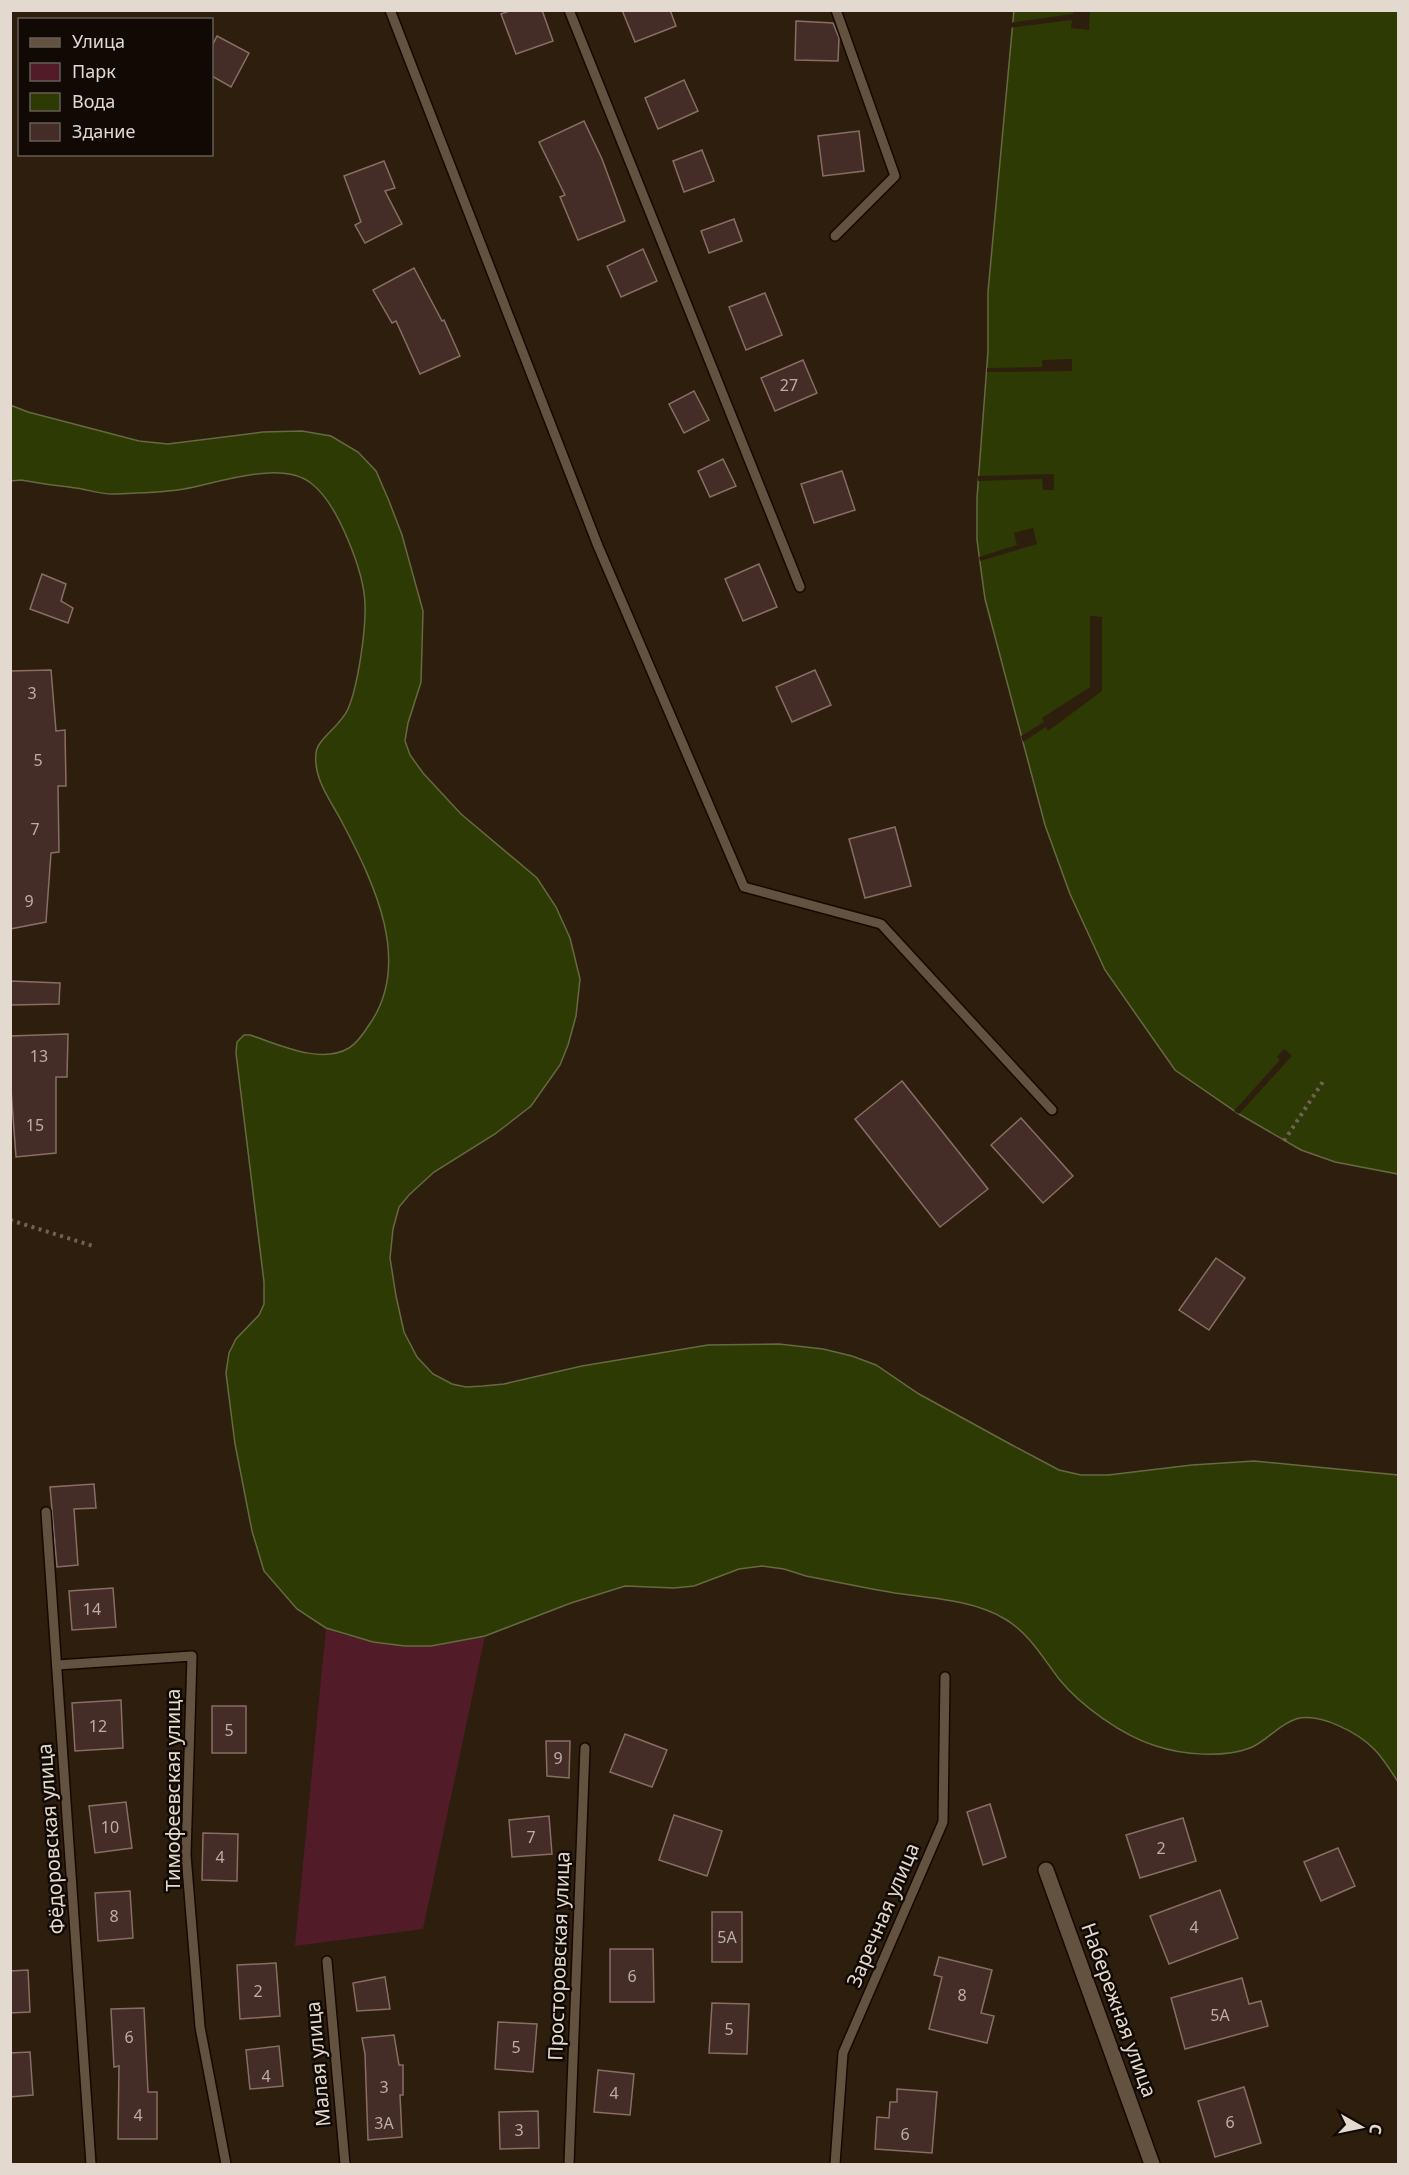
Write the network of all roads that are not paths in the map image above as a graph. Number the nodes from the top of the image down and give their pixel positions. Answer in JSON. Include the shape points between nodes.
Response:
{"nodes":[{"id":1,"x":390,"y":10,"type":"edge"},
{"id":2,"x":569,"y":10,"type":"edge"},
{"id":3,"x":836,"y":10,"type":"edge"},
{"id":4,"x":836,"y":236,"type":"dead end"},
{"id":5,"x":800,"y":587,"type":"dead end"},
{"id":6,"x":1052,"y":1110,"type":"dead end"},
{"id":7,"x":46,"y":1512,"type":"dead end"},
{"id":8,"x":57,"y":1665,"type":"junction"},
{"id":9,"x":945,"y":1677,"type":"dead end"},
{"id":10,"x":585,"y":1748,"type":"dead end"},
{"id":11,"x":1046,"y":1870,"type":"dead end"},
{"id":12,"x":327,"y":1961,"type":"dead end"},
{"id":13,"x":91,"y":2164,"type":"edge"},
{"id":14,"x":226,"y":2164,"type":"edge"},
{"id":15,"x":345,"y":2164,"type":"edge"},
{"id":16,"x":569,"y":2164,"type":"edge"},
{"id":17,"x":835,"y":2164,"type":"edge"},
{"id":18,"x":1152,"y":2164,"type":"edge"}],
"edges":[{"from":1,"to":6,"type":"lane","via":[[598,546],[744,887],[881,924]]},
{"from":2,"to":5,"type":"lane"},
{"from":3,"to":4,"type":"lane","via":[[895,176]]},
{"from":7,"to":8,"type":"lane","name":"Фёдоровская улица"},
{"from":8,"to":13,"type":"lane","name":"Фёдоровская улица"},
{"from":8,"to":14,"type":"lane","name":"Тимофеевская улица","via":[[192,1656],[186,1855],[200,2027]]},
{"from":9,"to":17,"type":"lane","name":"Заречная улица","via":[[943,1822],[843,2053]]},
{"from":10,"to":16,"type":"lane","name":"Просторовская улица"},
{"from":11,"to":18,"type":"street","name":"Набережная улица"},
{"from":12,"to":15,"type":"lane","name":"Малая улица"}]}
